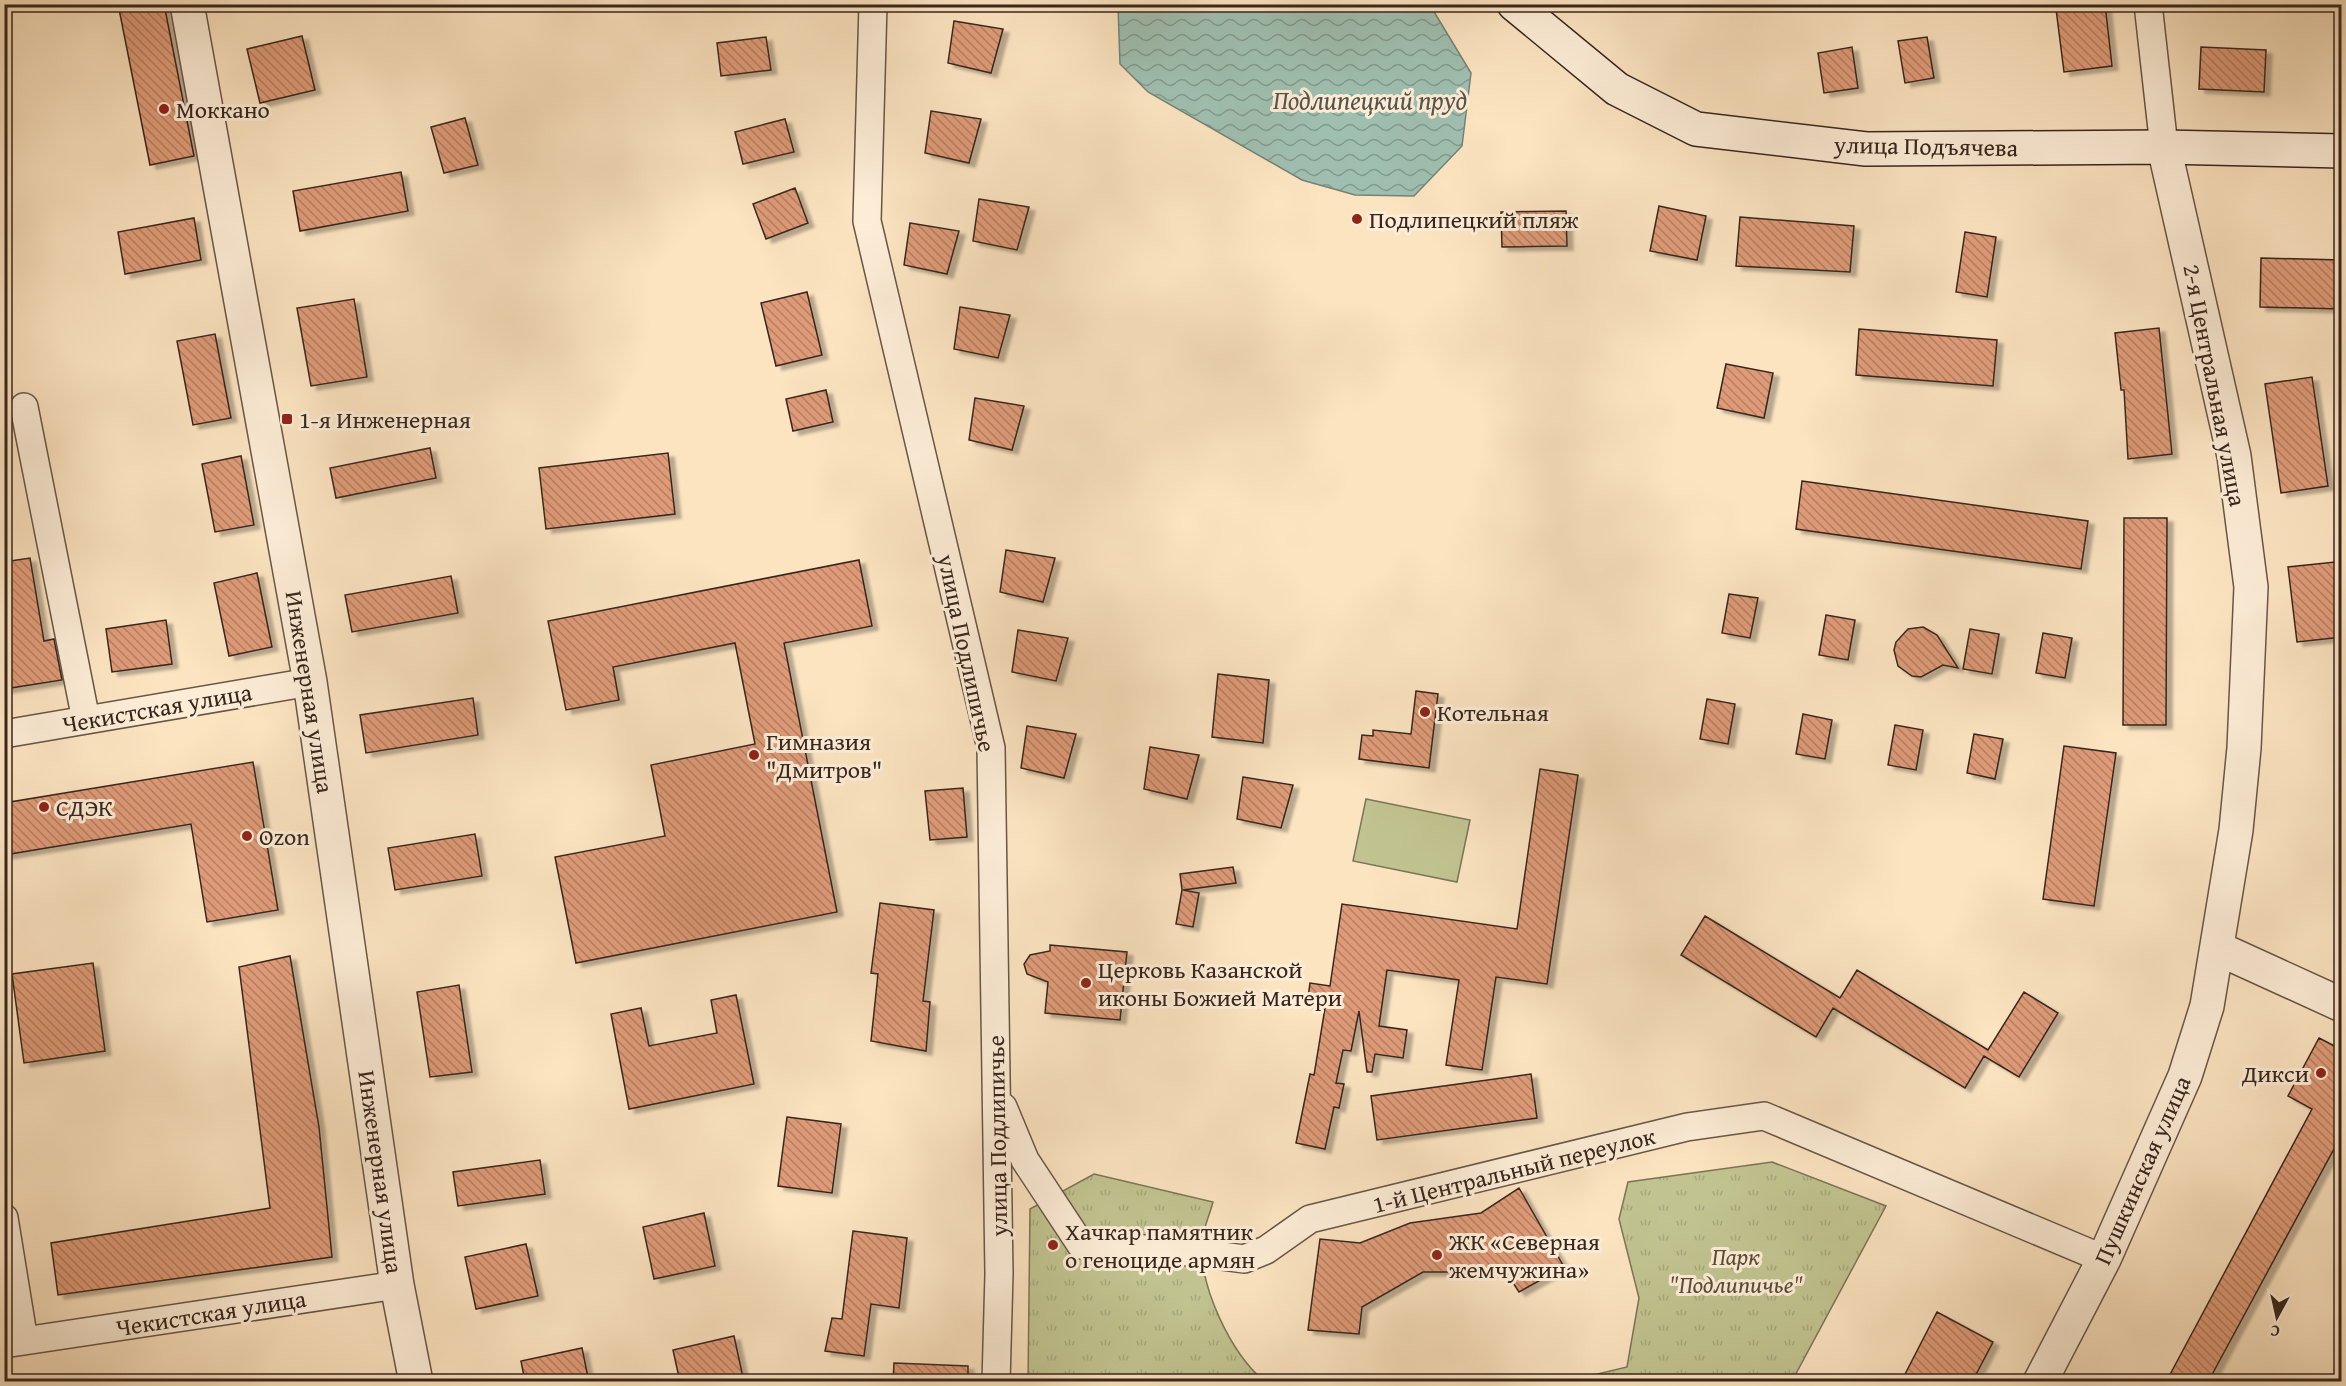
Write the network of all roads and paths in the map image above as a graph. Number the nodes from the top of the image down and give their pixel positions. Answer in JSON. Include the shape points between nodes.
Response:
{"nodes":[{"id":1,"x":187,"y":4,"type":"edge"},
{"id":2,"x":873,"y":4,"type":"edge"},
{"id":3,"x":1514,"y":4,"type":"edge"},
{"id":4,"x":2148,"y":4,"type":"edge"},
{"id":5,"x":2164,"y":147,"type":"junction"},
{"id":6,"x":2342,"y":151,"type":"edge"},
{"id":7,"x":24,"y":407,"type":"dead end"},
{"id":8,"x":310,"y":681,"type":"junction"},
{"id":9,"x":86,"y":720,"type":"junction"},
{"id":10,"x":4,"y":734,"type":"edge"},
{"id":11,"x":2217,"y":948,"type":"junction"},
{"id":12,"x":2342,"y":1005,"type":"edge"},
{"id":13,"x":997,"y":1094,"type":"junction"},
{"id":14,"x":4,"y":1218,"type":"edge"},
{"id":15,"x":2104,"y":1259,"type":"junction"},
{"id":16,"x":397,"y":1285,"type":"junction"},
{"id":17,"x":14,"y":1343,"type":"edge"},
{"id":18,"x":416,"y":1382,"type":"edge"},
{"id":19,"x":996,"y":1382,"type":"edge"},
{"id":20,"x":2040,"y":1382,"type":"edge"}],
"edges":[{"from":1,"to":8,"type":"street","name":"Инженерная улица"},
{"from":2,"to":13,"type":"street","name":"улица Подлипичье","via":[[867,221],[991,748]]},
{"from":3,"to":5,"type":"street","name":"улица Подъячева","via":[[1617,89],[1696,129],[1866,149]]},
{"from":4,"to":5,"type":"street"},
{"from":5,"to":6,"type":"street","name":"улица Подъячева"},
{"from":5,"to":11,"type":"street","name":"2-я Центральная улица","via":[[2234,456],[2251,587],[2244,748],[2236,830]]},
{"from":7,"to":9,"type":"street"},
{"from":8,"to":9,"type":"street","name":"Чекистская улица"},
{"from":8,"to":16,"type":"street","name":"Инженерная улица"},
{"from":9,"to":10,"type":"street","name":"Чекистская улица"},
{"from":11,"to":12,"type":"street"},
{"from":11,"to":15,"type":"street","name":"Пушкинская улица","via":[[2207,1006],[2185,1076]]},
{"from":13,"to":15,"type":"street","name":"1-й Центральный переулок","via":[[1025,1160],[1081,1245],[1244,1259],[1266,1250],[1310,1219],[1688,1127],[1764,1116]]},
{"from":13,"to":19,"type":"street","name":"улица Подлипичье"},
{"from":14,"to":17,"type":"street","name":"Чекистская улица"},
{"from":15,"to":20,"type":"street","name":"Пушкинская улица"},
{"from":16,"to":17,"type":"street","name":"Чекистская улица"},
{"from":16,"to":18,"type":"street","name":"Инженерная улица"}]}
